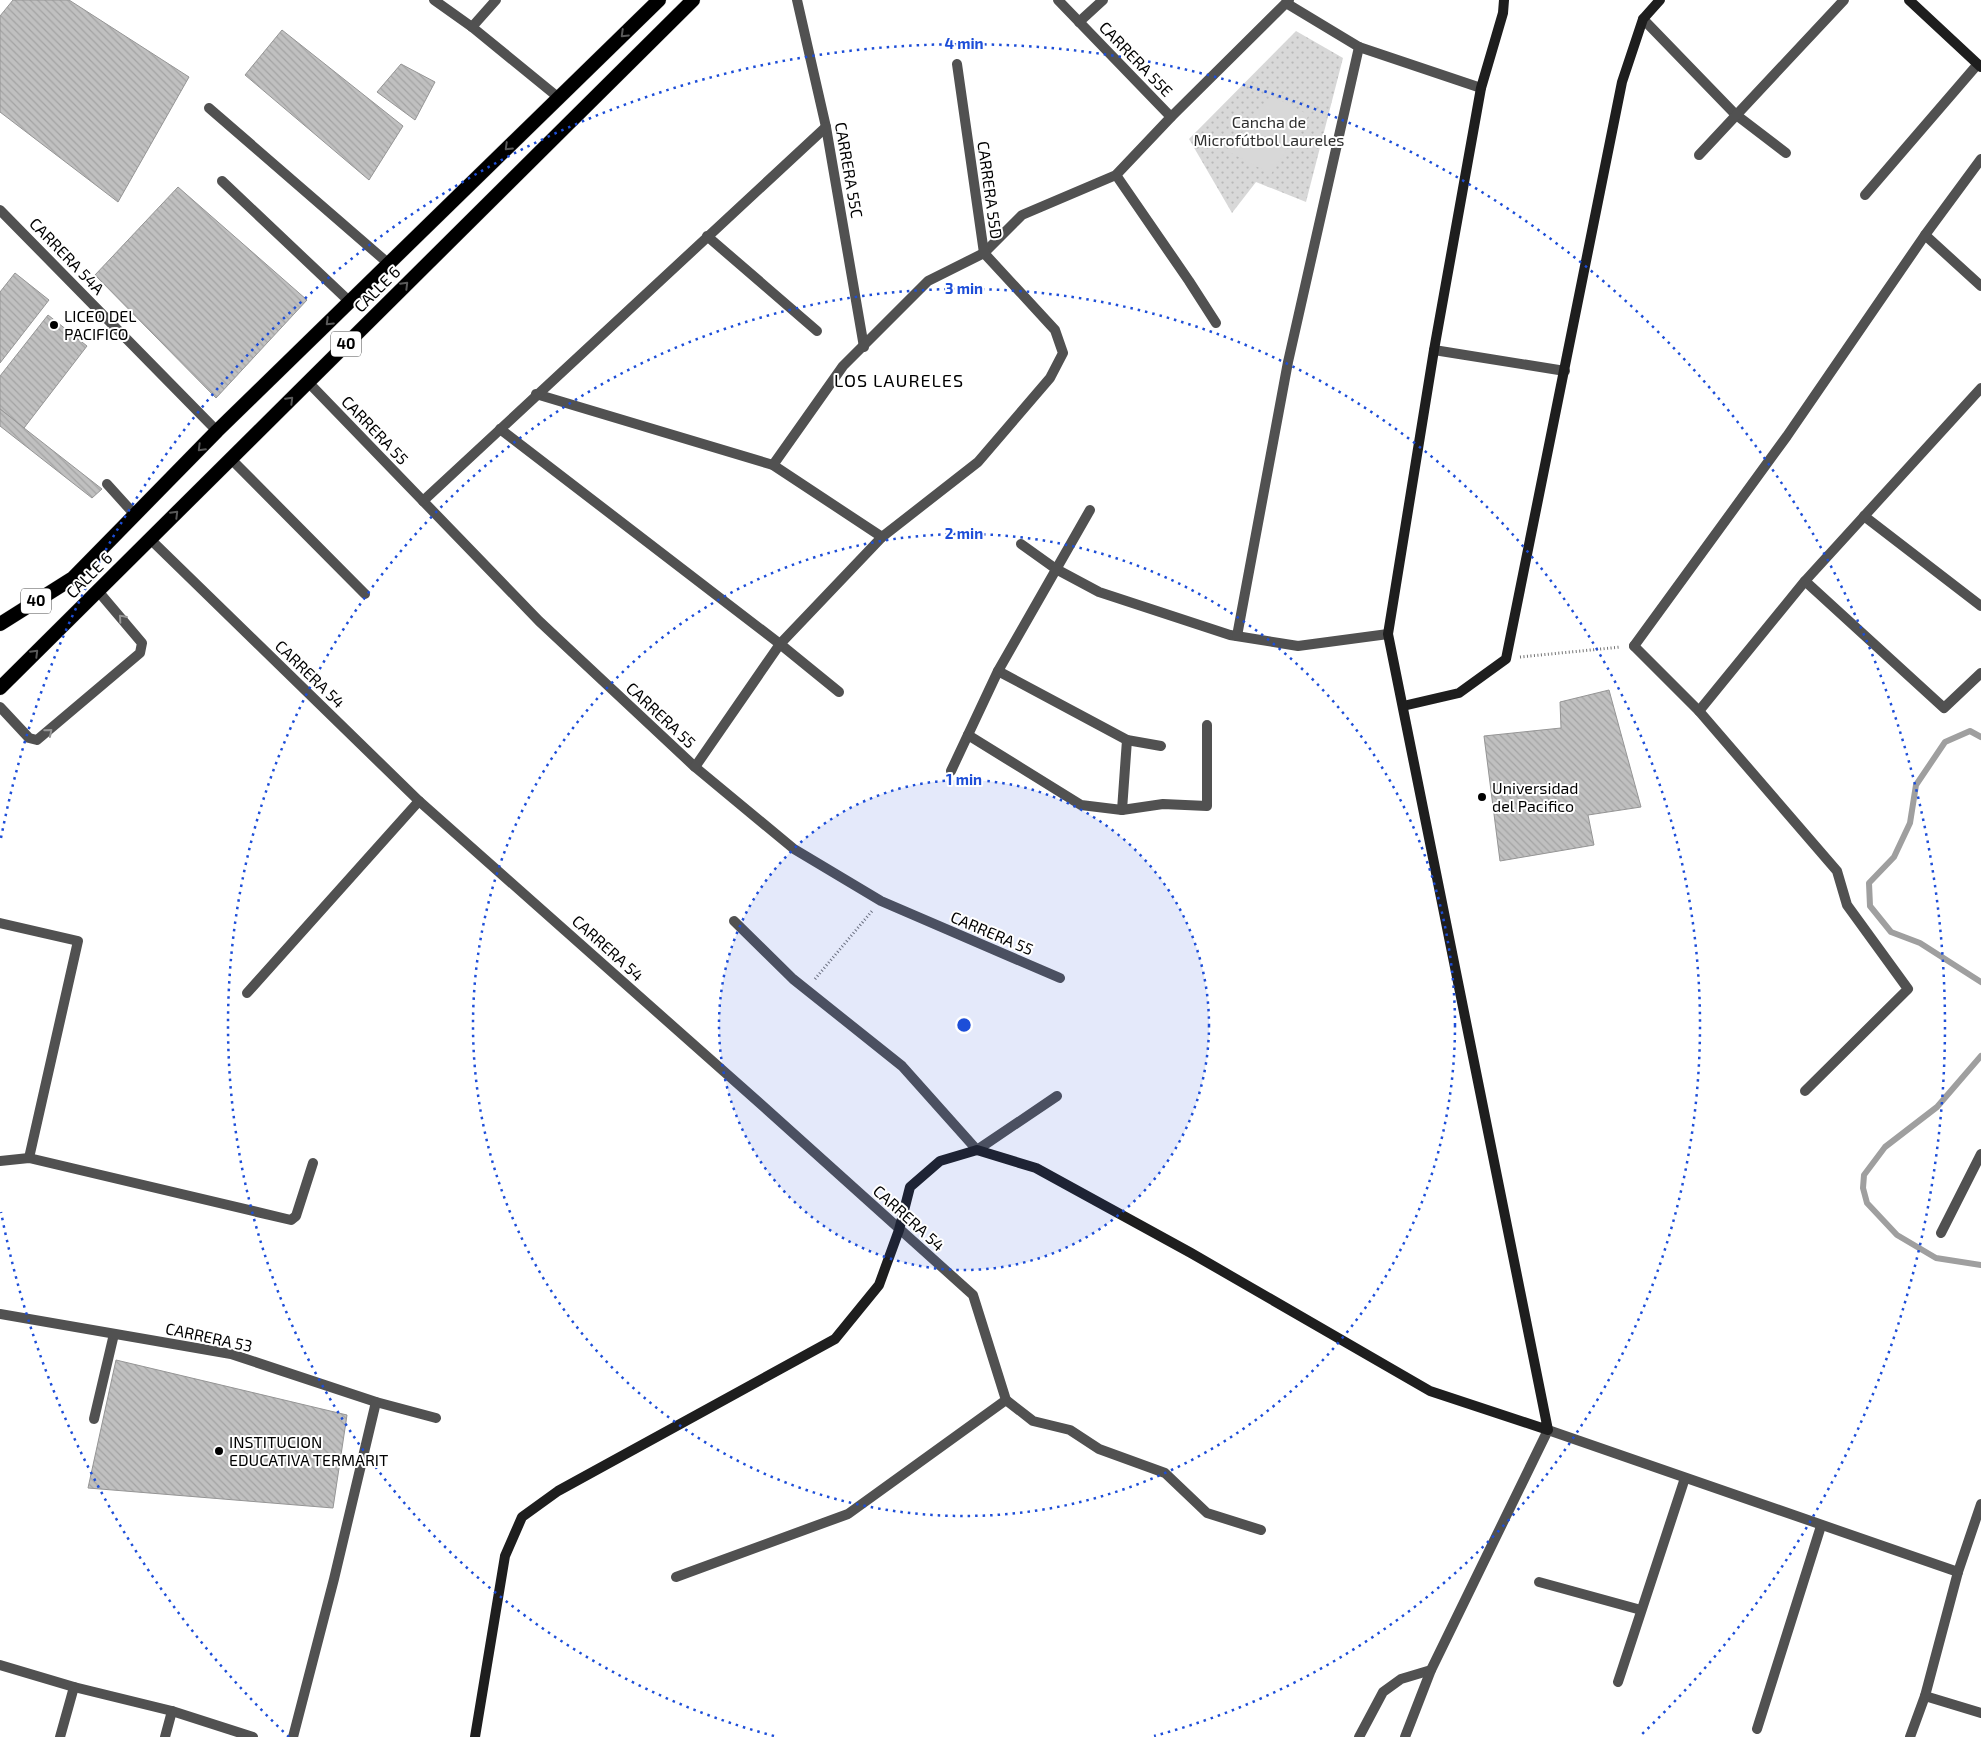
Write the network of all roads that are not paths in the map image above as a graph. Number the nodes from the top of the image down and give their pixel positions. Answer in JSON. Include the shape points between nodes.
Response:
{"nodes":[{"id":1,"x":434,"y":0,"type":"edge"},
{"id":2,"x":496,"y":0,"type":"edge"},
{"id":3,"x":659,"y":0,"type":"edge"},
{"id":4,"x":693,"y":0,"type":"edge"},
{"id":5,"x":798,"y":0,"type":"edge"},
{"id":6,"x":1058,"y":0,"type":"edge"},
{"id":7,"x":1103,"y":0,"type":"edge"},
{"id":8,"x":1504,"y":0,"type":"edge"},
{"id":9,"x":1660,"y":0,"type":"edge"},
{"id":10,"x":1844,"y":0,"type":"edge"},
{"id":11,"x":1909,"y":0,"type":"edge"},
{"id":12,"x":1287,"y":2,"type":"edge"},
{"id":13,"x":1643,"y":19,"type":"junction"},
{"id":14,"x":1079,"y":22,"type":"junction"},
{"id":15,"x":472,"y":27,"type":"junction"},
{"id":16,"x":1359,"y":47,"type":"junction"},
{"id":17,"x":957,"y":64,"type":"dead end"},
{"id":18,"x":1979,"y":66,"type":"edge"},
{"id":19,"x":1480,"y":88,"type":"junction"},
{"id":20,"x":558,"y":98,"type":"junction"},
{"id":21,"x":209,"y":108,"type":"dead end"},
{"id":22,"x":1735,"y":114,"type":"junction"},
{"id":23,"x":1171,"y":117,"type":"junction"},
{"id":24,"x":826,"y":126,"type":"junction"},
{"id":25,"x":1786,"y":153,"type":"dead end"},
{"id":26,"x":1699,"y":155,"type":"dead end"},
{"id":27,"x":1981,"y":159,"type":"edge"},
{"id":28,"x":1116,"y":175,"type":"junction"},
{"id":29,"x":222,"y":181,"type":"dead end"},
{"id":30,"x":1865,"y":195,"type":"dead end"},
{"id":31,"x":0,"y":210,"type":"edge"},
{"id":32,"x":1925,"y":235,"type":"junction"},
{"id":33,"x":707,"y":236,"type":"junction"},
{"id":34,"x":984,"y":253,"type":"junction"},
{"id":35,"x":389,"y":264,"type":"junction"},
{"id":36,"x":1981,"y":286,"type":"edge"},
{"id":37,"x":350,"y":302,"type":"junction"},
{"id":38,"x":1216,"y":324,"type":"dead end"},
{"id":39,"x":817,"y":332,"type":"dead end"},
{"id":40,"x":864,"y":347,"type":"junction"},
{"id":41,"x":1434,"y":350,"type":"junction"},
{"id":42,"x":1565,"y":371,"type":"junction"},
{"id":43,"x":308,"y":382,"type":"junction"},
{"id":44,"x":1981,"y":388,"type":"edge"},
{"id":45,"x":536,"y":394,"type":"junction"},
{"id":46,"x":500,"y":429,"type":"junction"},
{"id":47,"x":217,"y":432,"type":"junction"},
{"id":48,"x":231,"y":459,"type":"junction"},
{"id":49,"x":773,"y":465,"type":"junction"},
{"id":50,"x":106,"y":484,"type":"dead end"},
{"id":51,"x":423,"y":501,"type":"junction"},
{"id":52,"x":1090,"y":510,"type":"dead end"},
{"id":53,"x":135,"y":514,"type":"junction"},
{"id":54,"x":1864,"y":516,"type":"junction"},
{"id":55,"x":882,"y":537,"type":"junction"},
{"id":56,"x":150,"y":539,"type":"junction"},
{"id":57,"x":1021,"y":544,"type":"dead end"},
{"id":58,"x":1056,"y":569,"type":"junction"},
{"id":59,"x":1805,"y":581,"type":"junction"},
{"id":60,"x":98,"y":591,"type":"junction"},
{"id":61,"x":365,"y":594,"type":"dead end"},
{"id":62,"x":1981,"y":606,"type":"edge"},
{"id":63,"x":0,"y":624,"type":"edge"},
{"id":64,"x":1388,"y":634,"type":"junction"},
{"id":65,"x":1237,"y":636,"type":"junction"},
{"id":66,"x":780,"y":644,"type":"junction"},
{"id":67,"x":998,"y":671,"type":"junction"},
{"id":68,"x":1981,"y":673,"type":"edge"},
{"id":69,"x":0,"y":688,"type":"edge"},
{"id":70,"x":839,"y":692,"type":"dead end"},
{"id":71,"x":1403,"y":706,"type":"junction"},
{"id":72,"x":0,"y":707,"type":"edge"},
{"id":73,"x":1698,"y":711,"type":"junction"},
{"id":74,"x":1208,"y":725,"type":"dead end"},
{"id":75,"x":968,"y":735,"type":"junction"},
{"id":76,"x":1127,"y":740,"type":"junction"},
{"id":77,"x":1161,"y":746,"type":"dead end"},
{"id":78,"x":695,"y":767,"type":"junction"},
{"id":79,"x":951,"y":771,"type":"dead end"},
{"id":80,"x":419,"y":801,"type":"junction"},
{"id":81,"x":1122,"y":810,"type":"junction"},
{"id":82,"x":734,"y":922,"type":"dead end"},
{"id":83,"x":0,"y":923,"type":"edge"},
{"id":84,"x":1060,"y":978,"type":"dead end"},
{"id":85,"x":247,"y":992,"type":"dead end"},
{"id":86,"x":1805,"y":1091,"type":"dead end"},
{"id":87,"x":1057,"y":1096,"type":"dead end"},
{"id":88,"x":978,"y":1150,"type":"junction"},
{"id":89,"x":1981,"y":1154,"type":"edge"},
{"id":90,"x":29,"y":1158,"type":"junction"},
{"id":91,"x":0,"y":1160,"type":"edge"},
{"id":92,"x":313,"y":1163,"type":"dead end"},
{"id":93,"x":899,"y":1230,"type":"junction"},
{"id":94,"x":1941,"y":1233,"type":"dead end"},
{"id":95,"x":0,"y":1314,"type":"edge"},
{"id":96,"x":114,"y":1334,"type":"junction"},
{"id":97,"x":1006,"y":1400,"type":"junction"},
{"id":98,"x":376,"y":1402,"type":"junction"},
{"id":99,"x":436,"y":1418,"type":"dead end"},
{"id":100,"x":94,"y":1419,"type":"dead end"},
{"id":101,"x":1548,"y":1430,"type":"junction"},
{"id":102,"x":1684,"y":1478,"type":"junction"},
{"id":103,"x":1981,"y":1504,"type":"edge"},
{"id":104,"x":1821,"y":1526,"type":"junction"},
{"id":105,"x":1261,"y":1530,"type":"dead end"},
{"id":106,"x":1958,"y":1572,"type":"junction"},
{"id":107,"x":676,"y":1577,"type":"dead end"},
{"id":108,"x":1539,"y":1582,"type":"dead end"},
{"id":109,"x":1641,"y":1610,"type":"junction"},
{"id":110,"x":0,"y":1665,"type":"edge"},
{"id":111,"x":1431,"y":1670,"type":"junction"},
{"id":112,"x":1618,"y":1682,"type":"dead end"},
{"id":113,"x":74,"y":1687,"type":"junction"},
{"id":114,"x":1925,"y":1696,"type":"junction"},
{"id":115,"x":172,"y":1711,"type":"junction"},
{"id":116,"x":1981,"y":1713,"type":"edge"},
{"id":117,"x":1757,"y":1729,"type":"dead end"},
{"id":118,"x":60,"y":1737,"type":"edge"},
{"id":119,"x":165,"y":1737,"type":"edge"},
{"id":120,"x":253,"y":1737,"type":"edge"},
{"id":121,"x":293,"y":1737,"type":"edge"},
{"id":122,"x":475,"y":1737,"type":"edge"},
{"id":123,"x":1359,"y":1737,"type":"edge"},
{"id":124,"x":1405,"y":1737,"type":"edge"},
{"id":125,"x":1910,"y":1737,"type":"edge"}],
"edges":[{"from":1,"to":15,"type":"street"},
{"from":2,"to":15,"type":"street"},
{"from":3,"to":20,"type":"highway","name":"CALLE 6","number":"40","one_way":true},
{"from":43,"to":4,"type":"highway","name":"CALLE 6","number":"40","one_way":true},
{"from":5,"to":24,"type":"street","name":"CARRERA 55C"},
{"from":6,"to":14,"type":"street","name":"CARRERA 55E"},
{"from":7,"to":14,"type":"street"},
{"from":8,"to":19,"type":"main road"},
{"from":9,"to":13,"type":"main road"},
{"from":10,"to":22,"type":"street"},
{"from":11,"to":18,"type":"main road"},
{"from":12,"to":16,"type":"street"},
{"from":12,"to":23,"type":"street"},
{"from":13,"to":22,"type":"street"},
{"from":13,"to":42,"type":"main road","via":[[1622,82]]},
{"from":14,"to":23,"type":"street","name":"CARRERA 55E"},
{"from":15,"to":20,"type":"street"},
{"from":16,"to":19,"type":"street"},
{"from":16,"to":65,"type":"street","via":[[1288,362]]},
{"from":17,"to":34,"type":"street","name":"CARRERA 55D"},
{"from":18,"to":30,"type":"street"},
{"from":19,"to":41,"type":"main road"},
{"from":20,"to":35,"type":"highway","name":"CALLE 6","number":"40","one_way":true},
{"from":21,"to":35,"type":"street"},
{"from":22,"to":25,"type":"street"},
{"from":22,"to":26,"type":"street"},
{"from":23,"to":28,"type":"street"},
{"from":24,"to":33,"type":"street"},
{"from":24,"to":40,"type":"street","name":"CARRERA 55C"},
{"from":27,"to":32,"type":"street"},
{"from":28,"to":34,"type":"street","via":[[1022,215]]},
{"from":28,"to":38,"type":"street"},
{"from":29,"to":37,"type":"street"},
{"from":31,"to":47,"type":"street","name":"CARRERA 54A"},
{"from":32,"to":36,"type":"street"},
{"from":32,"to":73,"type":"street","via":[[1787,436],[1634,646]]},
{"from":33,"to":39,"type":"street"},
{"from":33,"to":45,"type":"street"},
{"from":34,"to":40,"type":"street","via":[[928,281]]},
{"from":34,"to":55,"type":"street","name":"CARRERA 55D","via":[[1055,330],[1063,353],[1050,378],[978,462]]},
{"from":35,"to":37,"type":"highway","name":"CALLE 6","number":"40"},
{"from":37,"to":47,"type":"highway","name":"CALLE 6","number":"40","one_way":true},
{"from":40,"to":49,"type":"street","via":[[843,366]]},
{"from":41,"to":42,"type":"street"},
{"from":41,"to":64,"type":"main road"},
{"from":42,"to":71,"type":"main road","via":[[1506,659],[1459,693]]},
{"from":48,"to":43,"type":"highway","name":"CALLE 6","number":"40","one_way":true},
{"from":43,"to":51,"type":"street","name":"CARRERA 55"},
{"from":44,"to":54,"type":"street"},
{"from":45,"to":46,"type":"street"},
{"from":45,"to":49,"type":"street"},
{"from":46,"to":51,"type":"street"},
{"from":46,"to":66,"type":"street"},
{"from":47,"to":53,"type":"highway","name":"CALLE 6","number":"40","one_way":true},
{"from":56,"to":48,"type":"highway","name":"CALLE 6","number":"40","one_way":true},
{"from":48,"to":61,"type":"street"},
{"from":49,"to":55,"type":"street"},
{"from":50,"to":53,"type":"street"},
{"from":51,"to":78,"type":"street","name":"CARRERA 55","via":[[539,621]]},
{"from":52,"to":58,"type":"street"},
{"from":53,"to":63,"type":"highway","name":"CALLE 6","number":"40","via":[[73,578]]},
{"from":54,"to":59,"type":"street"},
{"from":54,"to":62,"type":"street"},
{"from":55,"to":66,"type":"street"},
{"from":56,"to":60,"type":"highway","name":"CALLE 6","number":"40"},
{"from":56,"to":80,"type":"street","name":"CARRERA 54"},
{"from":57,"to":58,"type":"street"},
{"from":58,"to":65,"type":"street","via":[[1099,592]]},
{"from":58,"to":67,"type":"street"},
{"from":59,"to":68,"type":"street","via":[[1944,708]]},
{"from":59,"to":73,"type":"street"},
{"from":69,"to":60,"type":"highway","name":"CALLE 6","number":"40","one_way":true},
{"from":72,"to":60,"type":"street","one_way":true,"via":[[29,738],[37,740],[140,653],[142,643]]},
{"from":64,"to":65,"type":"street","via":[[1298,646]]},
{"from":64,"to":71,"type":"main road"},
{"from":66,"to":70,"type":"street"},
{"from":66,"to":78,"type":"street"},
{"from":67,"to":75,"type":"street"},
{"from":67,"to":76,"type":"street"},
{"from":71,"to":101,"type":"main road"},
{"from":73,"to":86,"type":"street","via":[[1837,871],[1847,905],[1908,990]]},
{"from":74,"to":81,"type":"street","via":[[1207,806],[1163,804]]},
{"from":75,"to":79,"type":"street"},
{"from":75,"to":81,"type":"street","via":[[1081,806]]},
{"from":76,"to":77,"type":"street"},
{"from":76,"to":81,"type":"street"},
{"from":78,"to":84,"type":"street","name":"CARRERA 55","via":[[794,849],[880,901]]},
{"from":80,"to":85,"type":"street"},
{"from":80,"to":93,"type":"street","name":"CARRERA 54"},
{"from":82,"to":88,"type":"street","via":[[793,978],[902,1066]]},
{"from":83,"to":90,"type":"street","via":[[78,941]]},
{"from":87,"to":88,"type":"street"},
{"from":88,"to":93,"type":"main road","via":[[940,1161],[910,1187]]},
{"from":88,"to":101,"type":"main road","via":[[1036,1168],[1191,1253],[1430,1392]]},
{"from":89,"to":94,"type":"street"},
{"from":90,"to":91,"type":"street"},
{"from":90,"to":92,"type":"street","via":[[291,1220],[296,1216]]},
{"from":93,"to":97,"type":"street","name":"CARRERA 54","via":[[973,1295]]},
{"from":93,"to":122,"type":"main road","via":[[879,1285],[835,1339],[558,1491],[522,1517],[506,1556]]},
{"from":95,"to":96,"type":"street","name":"CARRERA 53"},
{"from":96,"to":98,"type":"street","name":"CARRERA 53","via":[[231,1354]]},
{"from":96,"to":100,"type":"street"},
{"from":97,"to":105,"type":"street","via":[[1033,1421],[1070,1430],[1099,1449],[1165,1473],[1207,1513]]},
{"from":97,"to":107,"type":"street","via":[[848,1514]]},
{"from":98,"to":99,"type":"street","name":"CARRERA 53"},
{"from":98,"to":121,"type":"street"},
{"from":101,"to":102,"type":"street"},
{"from":101,"to":111,"type":"street"},
{"from":102,"to":104,"type":"street"},
{"from":102,"to":109,"type":"street"},
{"from":103,"to":106,"type":"street"},
{"from":104,"to":106,"type":"street"},
{"from":104,"to":117,"type":"street"},
{"from":106,"to":114,"type":"street"},
{"from":108,"to":109,"type":"street"},
{"from":109,"to":112,"type":"street"},
{"from":110,"to":113,"type":"street"},
{"from":111,"to":123,"type":"street","via":[[1401,1679],[1383,1692]]},
{"from":111,"to":124,"type":"street"},
{"from":113,"to":115,"type":"street"},
{"from":113,"to":118,"type":"street"},
{"from":114,"to":116,"type":"street"},
{"from":114,"to":125,"type":"street"},
{"from":115,"to":119,"type":"street"},
{"from":115,"to":120,"type":"street"}]}
